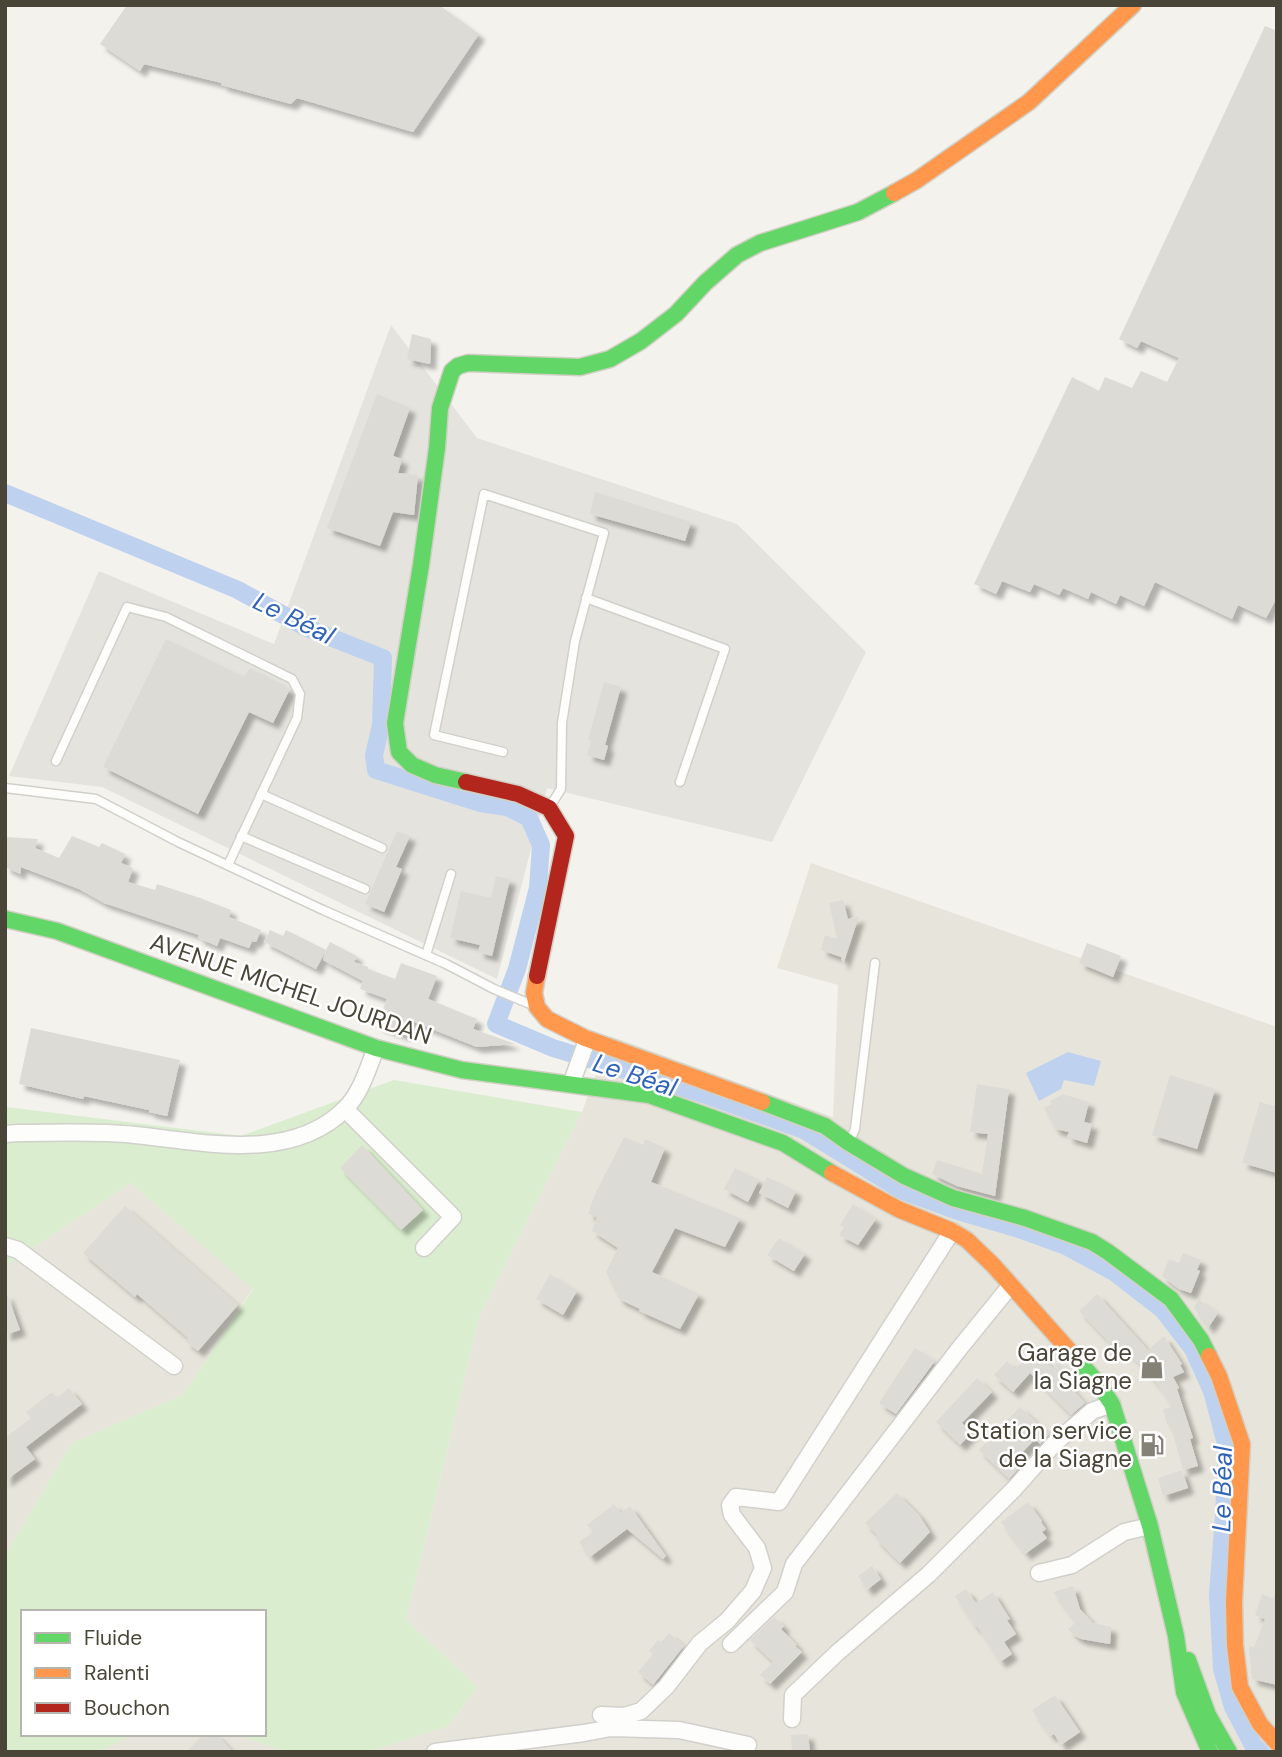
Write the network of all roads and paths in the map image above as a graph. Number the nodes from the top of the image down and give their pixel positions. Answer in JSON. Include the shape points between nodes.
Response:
{"nodes":[{"id":1,"x":1133,"y":5,"type":"edge"},
{"id":2,"x":586,"y":598,"type":"junction"},
{"id":3,"x":503,"y":752,"type":"dead end"},
{"id":4,"x":56,"y":761,"type":"dead end"},
{"id":5,"x":680,"y":782,"type":"dead end"},
{"id":6,"x":5,"y":788,"type":"edge"},
{"id":7,"x":261,"y":794,"type":"junction"},
{"id":8,"x":549,"y":808,"type":"junction"},
{"id":9,"x":242,"y":835,"type":"junction"},
{"id":10,"x":382,"y":848,"type":"dead end"},
{"id":11,"x":228,"y":865,"type":"junction"},
{"id":12,"x":451,"y":874,"type":"dead end"},
{"id":13,"x":365,"y":889,"type":"dead end"},
{"id":14,"x":5,"y":919,"type":"edge"},
{"id":15,"x":426,"y":955,"type":"junction"},
{"id":16,"x":875,"y":963,"type":"dead end"},
{"id":17,"x":537,"y":1007,"type":"junction"},
{"id":18,"x":585,"y":1042,"type":"junction"},
{"id":19,"x":376,"y":1048,"type":"junction"},
{"id":20,"x":570,"y":1084,"type":"junction"},
{"id":21,"x":345,"y":1109,"type":"junction"},
{"id":22,"x":5,"y":1134,"type":"edge"},
{"id":23,"x":849,"y":1143,"type":"junction"},
{"id":24,"x":952,"y":1231,"type":"junction"},
{"id":25,"x":5,"y":1246,"type":"edge"},
{"id":26,"x":424,"y":1248,"type":"dead end"},
{"id":27,"x":1011,"y":1285,"type":"junction"},
{"id":28,"x":174,"y":1366,"type":"dead end"},
{"id":29,"x":1112,"y":1404,"type":"junction"},
{"id":30,"x":1150,"y":1526,"type":"junction"},
{"id":31,"x":1039,"y":1573,"type":"dead end"},
{"id":32,"x":1176,"y":1636,"type":"junction"},
{"id":33,"x":732,"y":1644,"type":"dead end"},
{"id":34,"x":601,"y":1715,"type":"dead end"},
{"id":35,"x":792,"y":1718,"type":"dead end"},
{"id":36,"x":1277,"y":1743,"type":"edge"},
{"id":37,"x":748,"y":1745,"type":"dead end"},
{"id":38,"x":435,"y":1752,"type":"edge"},
{"id":39,"x":1210,"y":1752,"type":"edge"},
{"id":40,"x":1229,"y":1752,"type":"edge"}],
"edges":[{"from":1,"to":8,"type":"street","via":[[1029,102],[917,180],[858,212],[760,243],[737,255],[676,314],[610,359],[580,367],[468,363],[452,371],[440,408],[423,552],[395,723],[399,752],[412,765],[435,775],[518,794]]},
{"from":2,"to":3,"type":"lane","via":[[604,533],[484,494],[433,735]]},
{"from":2,"to":5,"type":"lane","via":[[725,649]]},
{"from":2,"to":8,"type":"lane","via":[[562,723],[561,789]]},
{"from":4,"to":7,"type":"lane","via":[[127,607],[166,617],[292,679],[300,694],[297,718]]},
{"from":6,"to":11,"type":"lane","via":[[96,799]]},
{"from":7,"to":9,"type":"lane"},
{"from":7,"to":10,"type":"lane"},
{"from":8,"to":17,"type":"street","via":[[566,836],[534,993]]},
{"from":9,"to":11,"type":"lane"},
{"from":9,"to":13,"type":"lane"},
{"from":11,"to":15,"type":"lane"},
{"from":12,"to":15,"type":"lane"},
{"from":14,"to":19,"type":"street","name":"AVENUE MICHEL JOURDAN","via":[[57,931]]},
{"from":15,"to":17,"type":"lane"},
{"from":16,"to":23,"type":"lane","via":[[855,1129]]},
{"from":17,"to":18,"type":"street"},
{"from":18,"to":20,"type":"street"},
{"from":18,"to":23,"type":"street","via":[[748,1096],[825,1126]]},
{"from":19,"to":20,"type":"street","name":"AVENUE MICHEL JOURDAN","via":[[462,1070]]},
{"from":19,"to":21,"type":"street"},
{"from":20,"to":24,"type":"street","name":"AVENUE MICHEL JOURDAN","via":[[649,1095],[783,1143],[898,1209]]},
{"from":21,"to":22,"type":"street","via":[[322,1127],[289,1141],[236,1146],[131,1134]]},
{"from":21,"to":26,"type":"street","via":[[453,1217]]},
{"from":23,"to":36,"type":"street","via":[[953,1198],[1092,1242],[1171,1299],[1201,1340],[1219,1376],[1242,1444],[1234,1602],[1240,1687],[1260,1724]]},
{"from":24,"to":27,"type":"street","name":"AVENUE MICHEL JOURDAN"},
{"from":24,"to":34,"type":"street","via":[[779,1502],[736,1497],[730,1505],[732,1515],[757,1548],[763,1567],[753,1591],[641,1711]]},
{"from":25,"to":28,"type":"street","via":[[18,1250]]},
{"from":27,"to":29,"type":"street","name":"AVENUE MICHEL JOURDAN"},
{"from":27,"to":33,"type":"street","via":[[794,1563],[785,1592]]},
{"from":29,"to":30,"type":"street","name":"AVENUE MICHEL JOURDAN"},
{"from":29,"to":35,"type":"street","via":[[1092,1411],[1055,1443],[929,1574],[793,1695]]},
{"from":30,"to":31,"type":"street","via":[[1124,1532],[1072,1565]]},
{"from":30,"to":32,"type":"street","name":"AVENUE MICHEL JOURDAN"},
{"from":32,"to":39,"type":"street","via":[[1184,1692]]},
{"from":32,"to":40,"type":"street"},
{"from":37,"to":38,"type":"street","via":[[679,1730],[611,1728]]}]}
